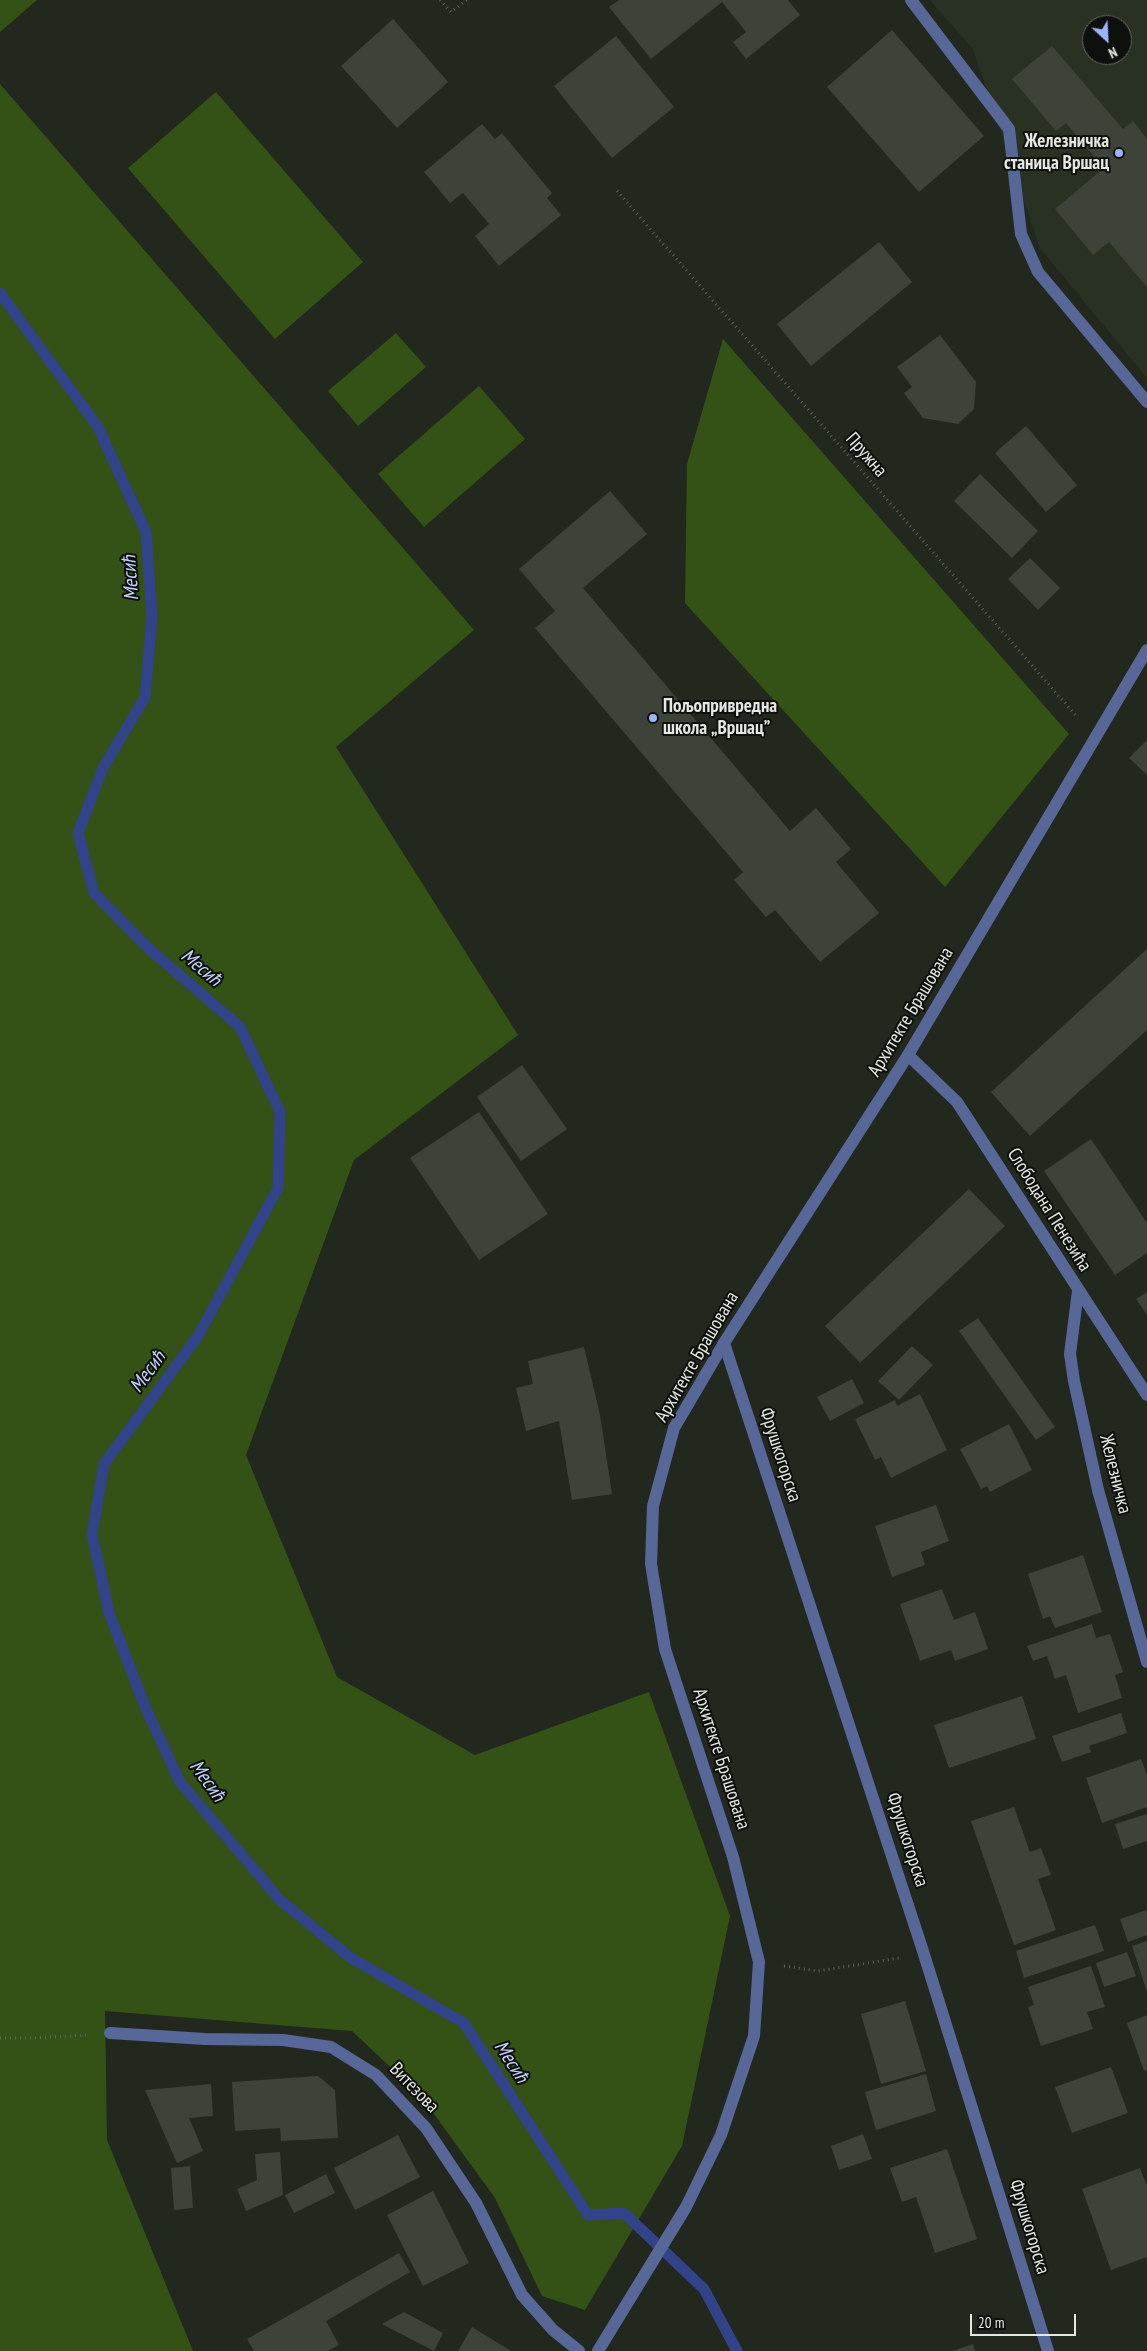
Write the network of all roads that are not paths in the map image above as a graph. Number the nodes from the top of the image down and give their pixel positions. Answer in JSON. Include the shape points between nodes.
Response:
{"nodes":[{"id":1,"x":911,"y":0,"type":"edge"},
{"id":2,"x":1147,"y":402,"type":"edge"},
{"id":3,"x":1147,"y":650,"type":"edge"},
{"id":4,"x":908,"y":1055,"type":"junction"},
{"id":5,"x":1078,"y":1291,"type":"junction"},
{"id":6,"x":724,"y":1343,"type":"junction"},
{"id":7,"x":1147,"y":1395,"type":"edge"},
{"id":8,"x":1147,"y":1662,"type":"edge"},
{"id":9,"x":110,"y":2033,"type":"road end"},
{"id":10,"x":579,"y":2351,"type":"edge"},
{"id":11,"x":598,"y":2351,"type":"edge"},
{"id":12,"x":1048,"y":2351,"type":"edge"}],
"edges":[{"from":1,"to":2,"type":"street","via":[[1009,128],[1021,234],[1038,272]]},
{"from":3,"to":4,"type":"street","name":"Архитекте Брашована"},
{"from":4,"to":5,"type":"street","name":"Слободана Пенезића","via":[[956,1102]]},
{"from":4,"to":6,"type":"street","name":"Архитекте Брашована"},
{"from":5,"to":7,"type":"street","name":"Слободана Пенезића"},
{"from":5,"to":8,"type":"street","name":"Железничка","via":[[1070,1354],[1074,1381],[1098,1490]]},
{"from":6,"to":11,"type":"street","name":"Архитекте Брашована","via":[[674,1428],[653,1506],[650,1564],[665,1649],[733,1857],[759,1962],[754,2036],[721,2135],[686,2207]]},
{"from":6,"to":12,"type":"street","name":"Фрушкогорска","via":[[922,1948]]},
{"from":9,"to":10,"type":"street","name":"Витезова","via":[[283,2040],[331,2047],[376,2075],[426,2128],[476,2204],[522,2295],[553,2330]]}]}
